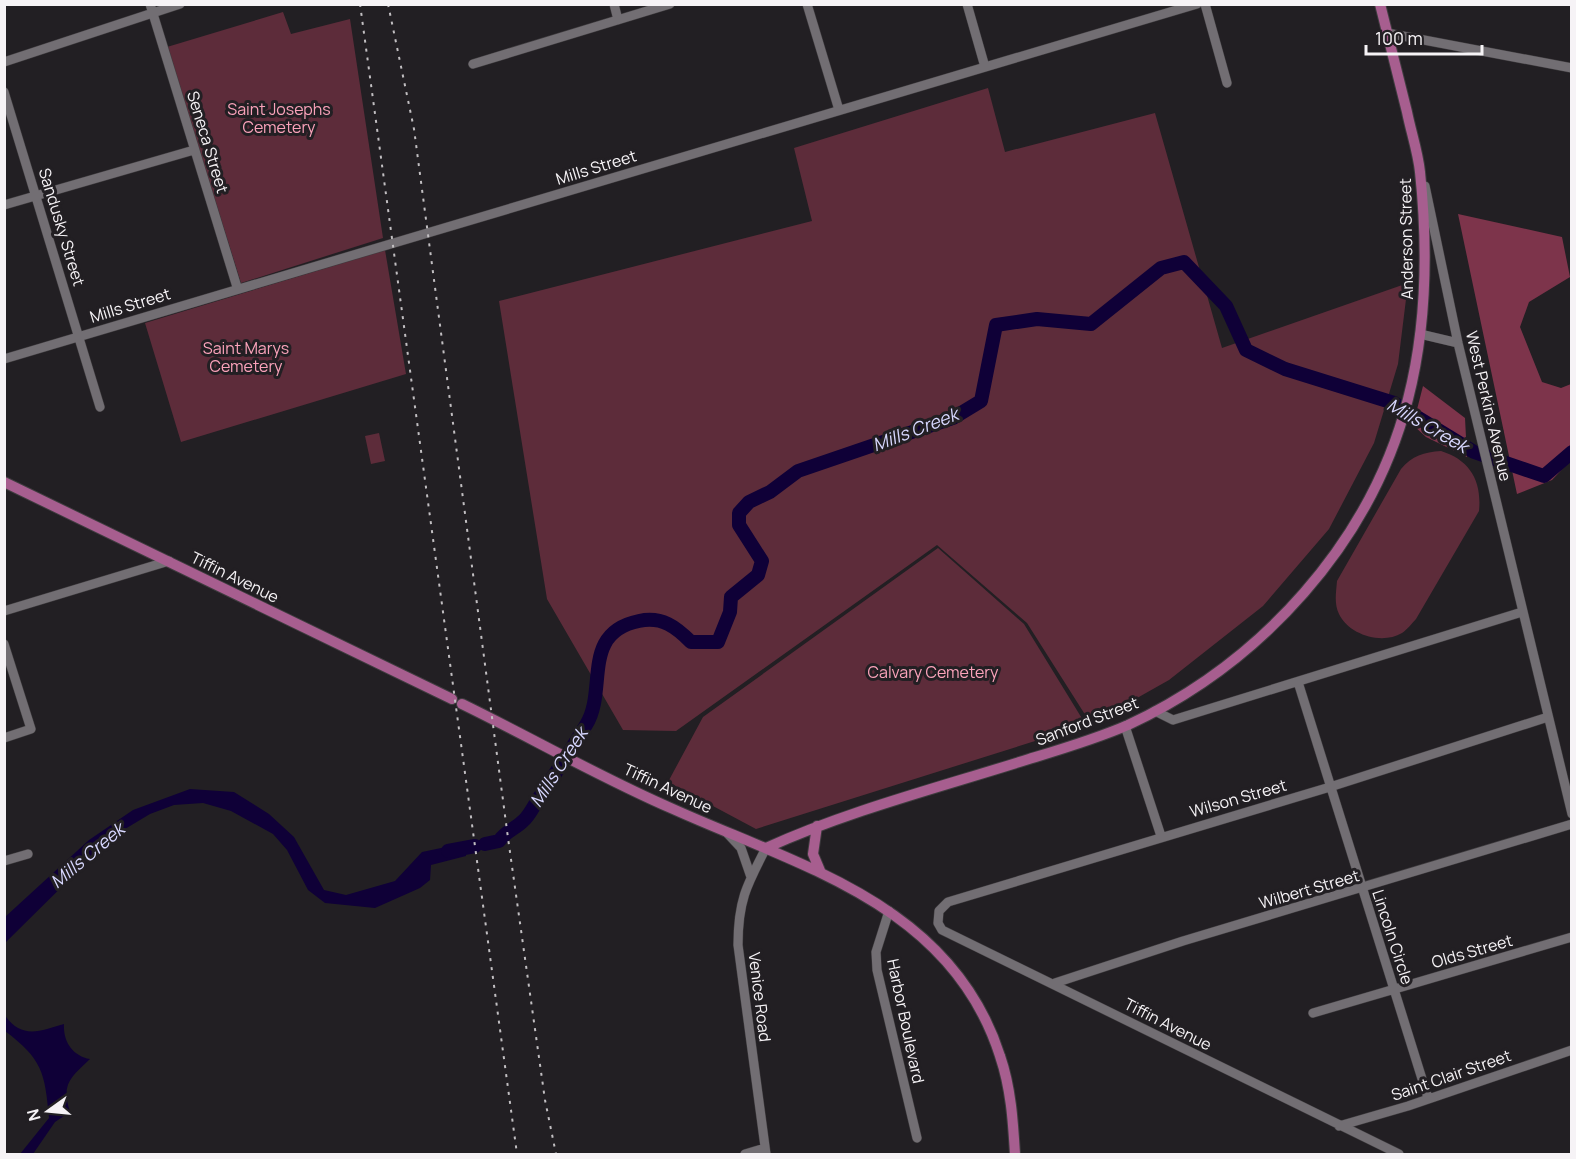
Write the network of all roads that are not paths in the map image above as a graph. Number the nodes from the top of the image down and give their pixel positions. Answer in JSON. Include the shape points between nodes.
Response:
{"nodes":[{"id":1,"x":180,"y":4,"type":"edge"},
{"id":2,"x":614,"y":4,"type":"edge"},
{"id":3,"x":670,"y":4,"type":"edge"},
{"id":4,"x":807,"y":4,"type":"edge"},
{"id":5,"x":967,"y":4,"type":"edge"},
{"id":6,"x":1197,"y":4,"type":"edge"},
{"id":7,"x":1205,"y":4,"type":"edge"},
{"id":8,"x":1380,"y":4,"type":"edge"},
{"id":9,"x":151,"y":8,"type":"edge"},
{"id":10,"x":618,"y":20,"type":"junction"},
{"id":11,"x":1387,"y":33,"type":"junction"},
{"id":12,"x":4,"y":62,"type":"edge"},
{"id":13,"x":473,"y":64,"type":"dead end"},
{"id":14,"x":985,"y":67,"type":"junction"},
{"id":15,"x":1572,"y":68,"type":"edge"},
{"id":16,"x":1227,"y":83,"type":"dead end"},
{"id":17,"x":4,"y":92,"type":"edge"},
{"id":18,"x":839,"y":110,"type":"junction"},
{"id":19,"x":194,"y":150,"type":"junction"},
{"id":20,"x":1420,"y":169,"type":"junction"},
{"id":21,"x":38,"y":195,"type":"junction"},
{"id":22,"x":4,"y":205,"type":"edge"},
{"id":23,"x":237,"y":287,"type":"junction"},
{"id":24,"x":1420,"y":334,"type":"junction"},
{"id":25,"x":79,"y":336,"type":"junction"},
{"id":26,"x":1458,"y":343,"type":"junction"},
{"id":27,"x":4,"y":358,"type":"edge"},
{"id":28,"x":100,"y":407,"type":"dead end"},
{"id":29,"x":6,"y":484,"type":"edge"},
{"id":30,"x":169,"y":561,"type":"junction"},
{"id":31,"x":4,"y":611,"type":"edge"},
{"id":32,"x":1522,"y":612,"type":"junction"},
{"id":33,"x":4,"y":644,"type":"edge"},
{"id":34,"x":1298,"y":682,"type":"junction"},
{"id":35,"x":1155,"y":711,"type":"junction"},
{"id":36,"x":1548,"y":717,"type":"junction"},
{"id":37,"x":1125,"y":726,"type":"junction"},
{"id":38,"x":4,"y":738,"type":"edge"},
{"id":39,"x":1330,"y":787,"type":"junction"},
{"id":40,"x":1572,"y":814,"type":"edge"},
{"id":41,"x":1572,"y":824,"type":"edge"},
{"id":42,"x":817,"y":826,"type":"junction"},
{"id":43,"x":725,"y":831,"type":"junction"},
{"id":44,"x":1161,"y":836,"type":"junction"},
{"id":45,"x":766,"y":848,"type":"junction"},
{"id":46,"x":28,"y":854,"type":"dead end"},
{"id":47,"x":4,"y":861,"type":"edge"},
{"id":48,"x":821,"y":873,"type":"junction"},
{"id":49,"x":751,"y":878,"type":"junction"},
{"id":50,"x":1362,"y":889,"type":"junction"},
{"id":51,"x":890,"y":911,"type":"junction"},
{"id":52,"x":939,"y":911,"type":"joint"},
{"id":53,"x":1572,"y":937,"type":"edge"},
{"id":54,"x":1055,"y":983,"type":"junction"},
{"id":55,"x":1394,"y":989,"type":"junction"},
{"id":56,"x":1313,"y":1013,"type":"dead end"},
{"id":57,"x":1572,"y":1050,"type":"edge"},
{"id":58,"x":1428,"y":1098,"type":"junction"},
{"id":59,"x":1339,"y":1126,"type":"junction"},
{"id":60,"x":917,"y":1137,"type":"dead end"},
{"id":61,"x":766,"y":1151,"type":"edge"},
{"id":62,"x":745,"y":1155,"type":"edge"},
{"id":63,"x":1016,"y":1155,"type":"edge"},
{"id":64,"x":1399,"y":1155,"type":"edge"}],
"edges":[{"from":1,"to":9,"type":"street"},
{"from":2,"to":10,"type":"street"},
{"from":3,"to":10,"type":"street"},
{"from":4,"to":18,"type":"street"},
{"from":5,"to":14,"type":"street"},
{"from":6,"to":14,"type":"street","name":"Mills Street"},
{"from":7,"to":16,"type":"street"},
{"from":8,"to":11,"type":"main road","name":"West Perkins Avenue"},
{"from":9,"to":12,"type":"street"},
{"from":9,"to":19,"type":"street","name":"Seneca Street"},
{"from":10,"to":13,"type":"street"},
{"from":11,"to":15,"type":"street"},
{"from":11,"to":20,"type":"main road","name":"West Perkins Avenue"},
{"from":14,"to":18,"type":"street","name":"Mills Street"},
{"from":17,"to":21,"type":"street","name":"Sandusky Street"},
{"from":18,"to":23,"type":"street","name":"Mills Street"},
{"from":19,"to":21,"type":"street"},
{"from":19,"to":23,"type":"street","name":"Seneca Street"},
{"from":20,"to":24,"type":"main road","name":"Anderson Street","via":[[1425,270]]},
{"from":20,"to":26,"type":"street","name":"West Perkins Avenue"},
{"from":21,"to":22,"type":"street"},
{"from":21,"to":25,"type":"street","name":"Sandusky Street"},
{"from":23,"to":25,"type":"street","name":"Mills Street"},
{"from":24,"to":26,"type":"street"},
{"from":24,"to":35,"type":"main road","name":"Anderson Street","via":[[1408,400],[1383,469],[1359,517],[1318,576],[1264,634],[1209,679]]},
{"from":25,"to":27,"type":"street","name":"Mills Street"},
{"from":25,"to":28,"type":"street","name":"Sandusky Street"},
{"from":26,"to":32,"type":"street","name":"West Perkins Avenue"},
{"from":29,"to":30,"type":"main road","name":"Tiffin Avenue"},
{"from":30,"to":31,"type":"street"},
{"from":30,"to":43,"type":"main road","name":"Tiffin Avenue","via":[[672,809]]},
{"from":32,"to":34,"type":"street","name":"Sanford Street"},
{"from":32,"to":36,"type":"street","name":"West Perkins Avenue"},
{"from":33,"to":38,"type":"street","via":[[31,729]]},
{"from":34,"to":35,"type":"street","name":"Sanford Street","via":[[1173,720]]},
{"from":34,"to":39,"type":"street","name":"Lincoln Circle"},
{"from":35,"to":37,"type":"main road","name":"Sanford Street"},
{"from":36,"to":39,"type":"street","name":"Wilson Street"},
{"from":36,"to":40,"type":"street","name":"West Perkins Avenue"},
{"from":37,"to":42,"type":"main road","name":"Sanford Street"},
{"from":37,"to":44,"type":"street"},
{"from":39,"to":44,"type":"street","name":"Wilson Street"},
{"from":39,"to":50,"type":"street","name":"Lincoln Circle"},
{"from":41,"to":50,"type":"street","name":"Wilbert Street"},
{"from":42,"to":45,"type":"main road","name":"Sanford Street"},
{"from":42,"to":48,"type":"main road","via":[[813,854]]},
{"from":43,"to":45,"type":"main road","name":"Tiffin Avenue"},
{"from":43,"to":49,"type":"street","via":[[741,848]]},
{"from":44,"to":52,"type":"street","name":"Wilson Street","via":[[948,902]]},
{"from":45,"to":48,"type":"main road","name":"Tiffin Avenue"},
{"from":45,"to":49,"type":"street","name":"Venice Road"},
{"from":46,"to":47,"type":"street"},
{"from":48,"to":51,"type":"main road","name":"Tiffin Avenue"},
{"from":49,"to":61,"type":"street","name":"Venice Road","via":[[738,915],[738,945]]},
{"from":50,"to":54,"type":"street","name":"Wilbert Street"},
{"from":50,"to":55,"type":"street","name":"Lincoln Circle"},
{"from":51,"to":60,"type":"street","name":"Harbor Boulevard","via":[[876,952],[876,970]]},
{"from":51,"to":63,"type":"main road","name":"Tiffin Avenue","via":[[939,953],[971,995],[991,1030],[1008,1083]]},
{"from":52,"to":54,"type":"street","name":"Tiffin Avenue","via":[[942,930]]},
{"from":53,"to":55,"type":"street","name":"Olds Street"},
{"from":54,"to":59,"type":"street","name":"Tiffin Avenue"},
{"from":55,"to":56,"type":"street","name":"Olds Street"},
{"from":55,"to":58,"type":"street","name":"Lincoln Circle"},
{"from":57,"to":58,"type":"street","name":"Saint Clair Street"},
{"from":58,"to":59,"type":"street","name":"Saint Clair Street"},
{"from":59,"to":64,"type":"street","name":"Tiffin Avenue"},
{"from":61,"to":62,"type":"street"}]}
